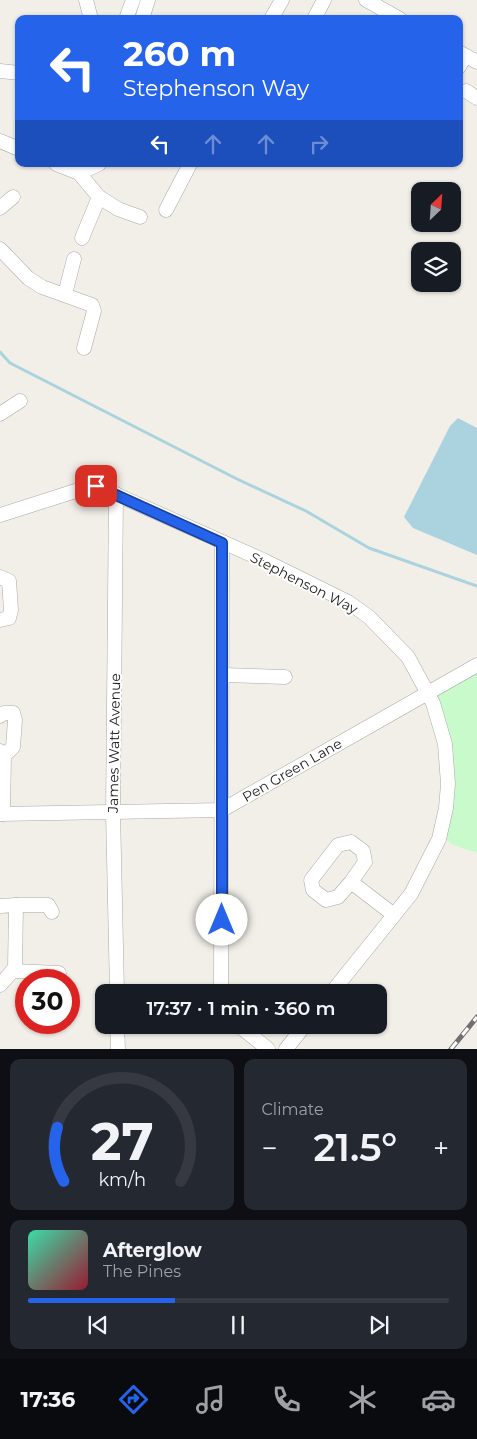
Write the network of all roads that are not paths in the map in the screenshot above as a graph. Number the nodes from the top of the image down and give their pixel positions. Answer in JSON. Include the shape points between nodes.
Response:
{"nodes":[{"id":1,"x":86,"y":0,"type":"edge"},
{"id":2,"x":133,"y":0,"type":"edge"},
{"id":3,"x":148,"y":0,"type":"edge"},
{"id":4,"x":282,"y":0,"type":"edge"},
{"id":5,"x":324,"y":0,"type":"edge"},
{"id":6,"x":366,"y":0,"type":"edge"},
{"id":7,"x":90,"y":15,"type":"edge"},
{"id":8,"x":127,"y":15,"type":"edge"},
{"id":9,"x":143,"y":15,"type":"edge"},
{"id":10,"x":273,"y":15,"type":"edge"},
{"id":11,"x":316,"y":15,"type":"edge"},
{"id":12,"x":393,"y":15,"type":"edge"},
{"id":13,"x":0,"y":71,"type":"edge"},
{"id":14,"x":15,"y":73,"type":"edge"},
{"id":15,"x":0,"y":142,"type":"edge"},
{"id":16,"x":15,"y":148,"type":"edge"},
{"id":17,"x":64,"y":167,"type":"edge"},
{"id":18,"x":92,"y":167,"type":"edge"},
{"id":19,"x":188,"y":167,"type":"edge"},
{"id":20,"x":79,"y":173,"type":"junction"},
{"id":21,"x":12,"y":197,"type":"dead end"},
{"id":22,"x":99,"y":197,"type":"junction"},
{"id":23,"x":0,"y":208,"type":"edge"},
{"id":24,"x":166,"y":210,"type":"dead end"},
{"id":25,"x":140,"y":217,"type":"dead end"},
{"id":26,"x":82,"y":238,"type":"dead end"},
{"id":27,"x":2,"y":255,"type":"edge"},
{"id":28,"x":74,"y":258,"type":"dead end"},
{"id":29,"x":65,"y":294,"type":"junction"},
{"id":30,"x":84,"y":348,"type":"dead end"},
{"id":31,"x":20,"y":401,"type":"dead end"},
{"id":32,"x":0,"y":414,"type":"edge"},
{"id":33,"x":116,"y":494,"type":"junction"},
{"id":34,"x":0,"y":515,"type":"edge"},
{"id":35,"x":222,"y":543,"type":"junction"},
{"id":36,"x":0,"y":577,"type":"edge"},
{"id":37,"x":0,"y":620,"type":"edge"},
{"id":38,"x":477,"y":665,"type":"edge"},
{"id":39,"x":223,"y":675,"type":"junction"},
{"id":40,"x":285,"y":677,"type":"dead end"},
{"id":41,"x":427,"y":692,"type":"junction"},
{"id":42,"x":0,"y":716,"type":"edge"},
{"id":43,"x":2,"y":754,"type":"edge"},
{"id":44,"x":222,"y":810,"type":"junction"},
{"id":45,"x":113,"y":812,"type":"junction"},
{"id":46,"x":2,"y":814,"type":"edge"},
{"id":47,"x":351,"y":882,"type":"dead end"},
{"id":48,"x":16,"y":905,"type":"junction"},
{"id":49,"x":0,"y":906,"type":"edge"},
{"id":50,"x":52,"y":912,"type":"dead end"},
{"id":51,"x":394,"y":915,"type":"junction"},
{"id":52,"x":12,"y":971,"type":"junction"},
{"id":53,"x":15,"y":971,"type":"edge"},
{"id":54,"x":117,"y":984,"type":"edge"},
{"id":55,"x":221,"y":984,"type":"edge"},
{"id":56,"x":338,"y":984,"type":"edge"},
{"id":57,"x":0,"y":985,"type":"edge"},
{"id":58,"x":117,"y":1034,"type":"edge"},
{"id":59,"x":249,"y":1034,"type":"edge"},
{"id":60,"x":298,"y":1034,"type":"edge"},
{"id":61,"x":118,"y":1049,"type":"edge"},
{"id":62,"x":268,"y":1049,"type":"edge"},
{"id":63,"x":286,"y":1049,"type":"edge"}],
"edges":[{"from":1,"to":7,"type":"street"},
{"from":2,"to":8,"type":"street"},
{"from":3,"to":9,"type":"street"},
{"from":4,"to":10,"type":"street"},
{"from":5,"to":11,"type":"street"},
{"from":6,"to":12,"type":"street"},
{"from":13,"to":14,"type":"street"},
{"from":15,"to":16,"type":"street"},
{"from":17,"to":20,"type":"street"},
{"from":18,"to":20,"type":"street"},
{"from":19,"to":24,"type":"street"},
{"from":20,"to":22,"type":"street"},
{"from":21,"to":23,"type":"street"},
{"from":22,"to":25,"type":"street"},
{"from":22,"to":26,"type":"street"},
{"from":27,"to":29,"type":"street","via":[[42,287]]},
{"from":28,"to":29,"type":"street"},
{"from":29,"to":30,"type":"street","via":[[92,305],[94,311]]},
{"from":31,"to":32,"type":"street"},
{"from":33,"to":34,"type":"street","name":"Stephenson Way","via":[[96,486]]},
{"from":33,"to":35,"type":"street","name":"Stephenson Way"},
{"from":33,"to":45,"type":"street","name":"James Watt Avenue"},
{"from":35,"to":39,"type":"street"},
{"from":35,"to":41,"type":"street","name":"Stephenson Way","via":[[348,602],[369,617],[408,657]]},
{"from":36,"to":37,"type":"street","via":[[9,581],[11,610],[9,618]]},
{"from":38,"to":41,"type":"street","name":"Pen Green Lane"},
{"from":39,"to":40,"type":"street"},
{"from":39,"to":44,"type":"street"},
{"from":41,"to":44,"type":"street","name":"Pen Green Lane"},
{"from":41,"to":51,"type":"street","name":"Stephenson Way","via":[[434,703],[445,744],[446,808],[434,852],[411,894]]},
{"from":42,"to":43,"type":"street","via":[[13,713],[15,720],[13,747]]},
{"from":43,"to":46,"type":"street"},
{"from":44,"to":45,"type":"street","name":"Pen Green Lane"},
{"from":44,"to":55,"type":"street"},
{"from":45,"to":46,"type":"street","name":"Pen Green Lane"},
{"from":45,"to":54,"type":"street","name":"James Watt Avenue"},
{"from":47,"to":51,"type":"street"},
{"from":48,"to":49,"type":"street"},
{"from":48,"to":50,"type":"street","via":[[48,906]]},
{"from":48,"to":52,"type":"street"},
{"from":51,"to":56,"type":"street","name":"Stephenson Way"},
{"from":52,"to":53,"type":"street"},
{"from":52,"to":57,"type":"street"},
{"from":58,"to":61,"type":"street"},
{"from":59,"to":62,"type":"street"},
{"from":60,"to":63,"type":"street"}]}
